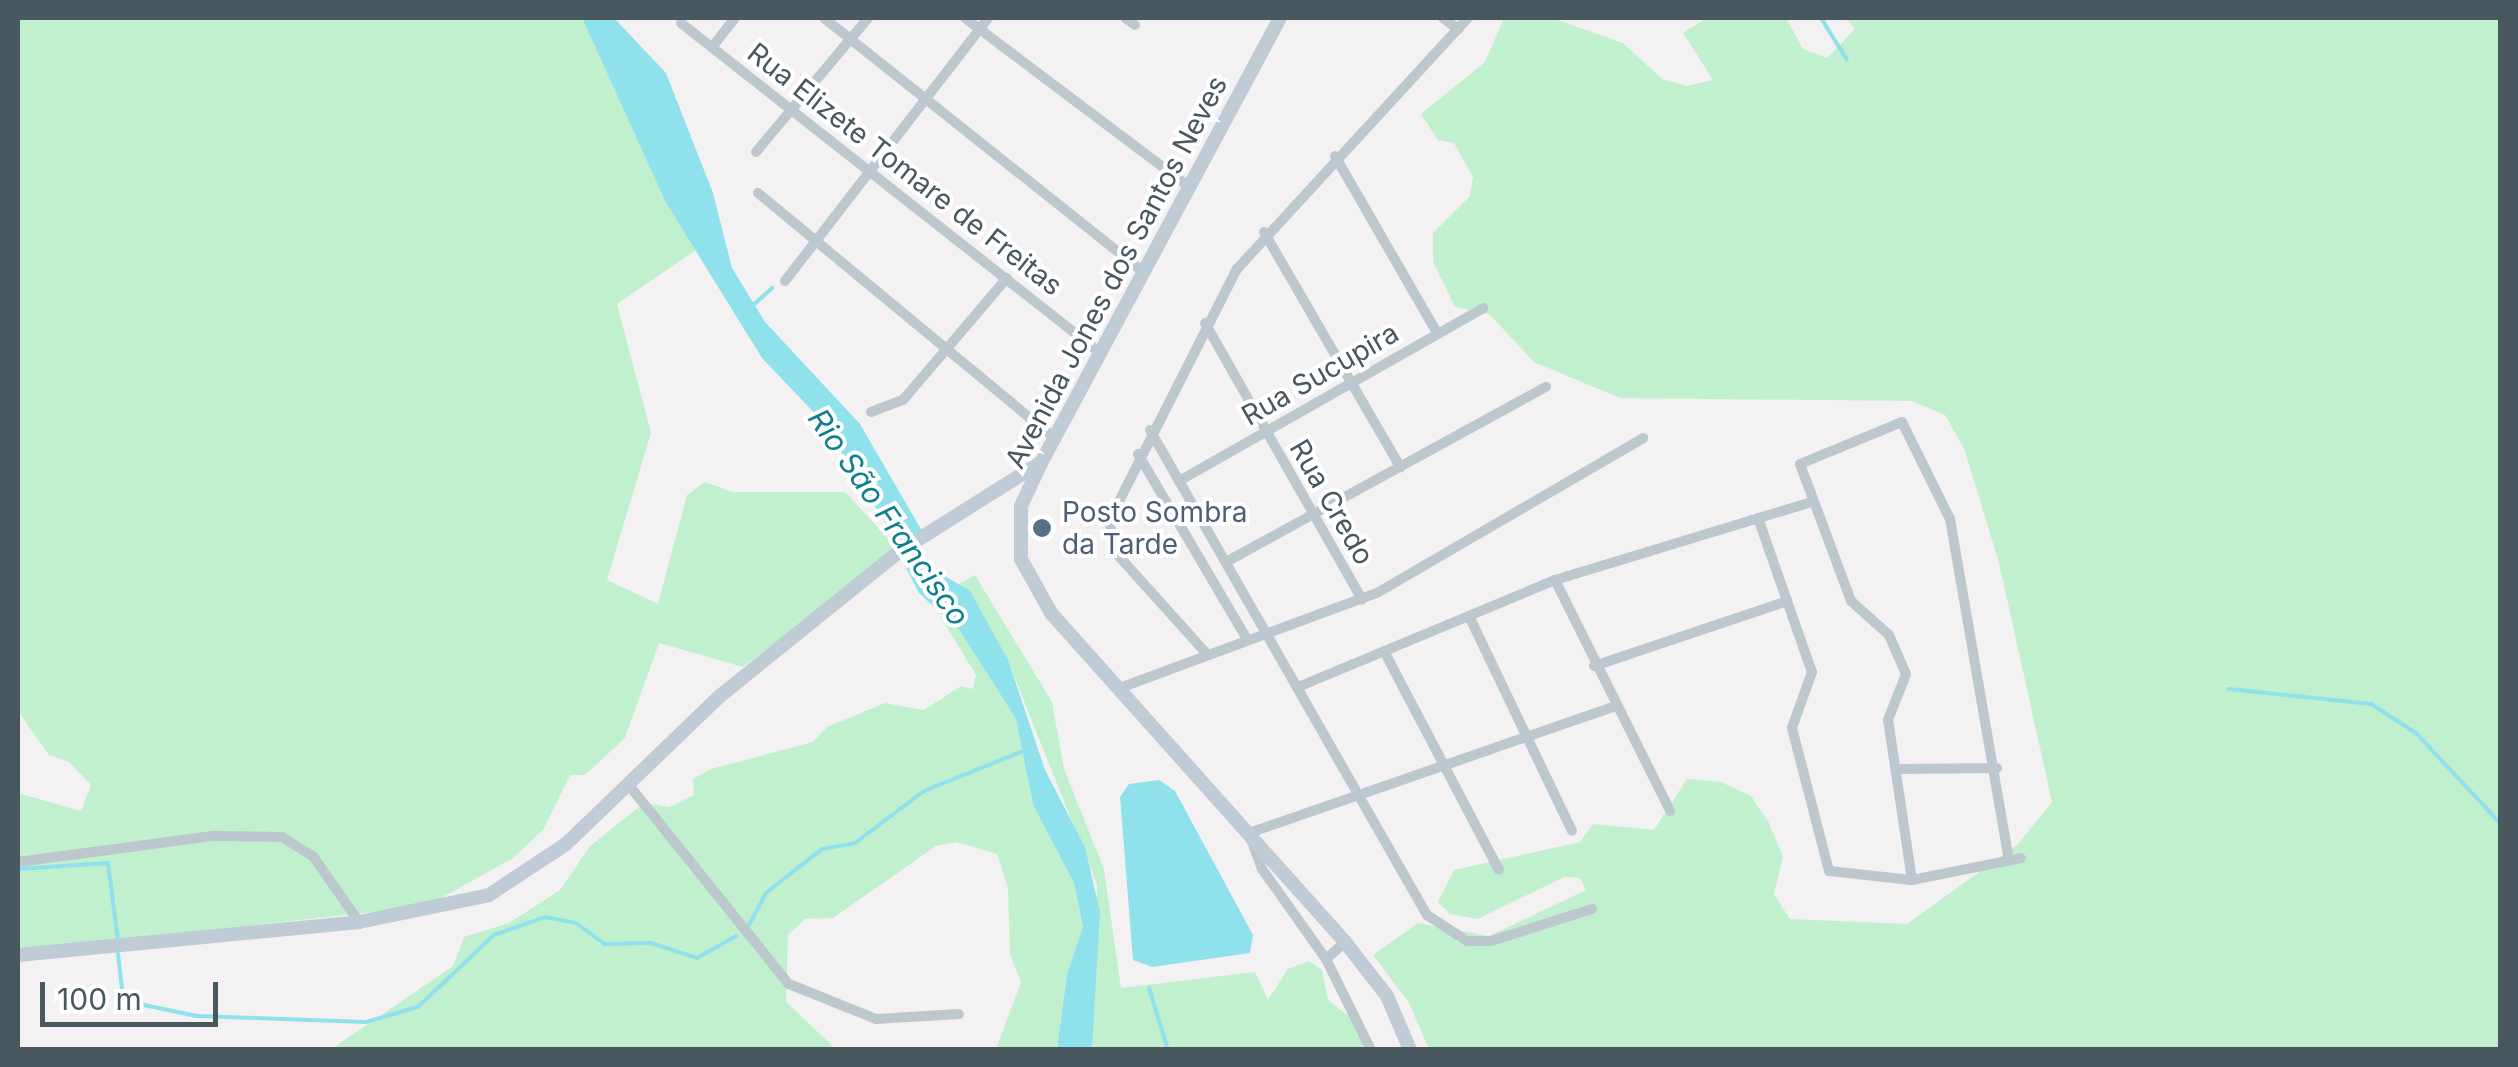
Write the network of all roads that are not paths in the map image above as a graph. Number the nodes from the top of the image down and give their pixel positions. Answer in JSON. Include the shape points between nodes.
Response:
{"nodes":[{"id":1,"x":735,"y":18,"type":"edge"},
{"id":2,"x":824,"y":18,"type":"edge"},
{"id":3,"x":868,"y":18,"type":"edge"},
{"id":4,"x":965,"y":18,"type":"edge"},
{"id":5,"x":988,"y":18,"type":"edge"},
{"id":6,"x":1280,"y":18,"type":"edge"},
{"id":7,"x":1443,"y":18,"type":"edge"},
{"id":8,"x":1468,"y":18,"type":"edge"},
{"id":9,"x":681,"y":23,"type":"dead end"},
{"id":10,"x":979,"y":29,"type":"junction"},
{"id":11,"x":1458,"y":29,"type":"junction"},
{"id":12,"x":852,"y":38,"type":"junction"},
{"id":13,"x":713,"y":46,"type":"junction"},
{"id":14,"x":925,"y":97,"type":"junction"},
{"id":15,"x":794,"y":110,"type":"junction"},
{"id":16,"x":756,"y":152,"type":"dead end"},
{"id":17,"x":1335,"y":156,"type":"junction"},
{"id":18,"x":869,"y":167,"type":"junction"},
{"id":19,"x":1191,"y":188,"type":"junction"},
{"id":20,"x":758,"y":193,"type":"dead end"},
{"id":21,"x":1264,"y":232,"type":"junction"},
{"id":22,"x":817,"y":239,"type":"junction"},
{"id":23,"x":1144,"y":273,"type":"junction"},
{"id":24,"x":1007,"y":278,"type":"junction"},
{"id":25,"x":785,"y":281,"type":"dead end"},
{"id":26,"x":1483,"y":308,"type":"dead end"},
{"id":27,"x":1205,"y":323,"type":"junction"},
{"id":28,"x":1437,"y":333,"type":"junction"},
{"id":29,"x":950,"y":346,"type":"junction"},
{"id":30,"x":1099,"y":352,"type":"junction"},
{"id":31,"x":1352,"y":380,"type":"junction"},
{"id":32,"x":1546,"y":387,"type":"dead end"},
{"id":33,"x":871,"y":412,"type":"dead end"},
{"id":34,"x":1150,"y":430,"type":"junction"},
{"id":35,"x":1265,"y":430,"type":"junction"},
{"id":36,"x":1054,"y":438,"type":"junction"},
{"id":37,"x":1643,"y":438,"type":"dead end"},
{"id":38,"x":1138,"y":454,"type":"junction"},
{"id":39,"x":1041,"y":463,"type":"junction"},
{"id":40,"x":1400,"y":467,"type":"junction"},
{"id":41,"x":1179,"y":481,"type":"junction"},
{"id":42,"x":1808,"y":503,"type":"junction"},
{"id":43,"x":1313,"y":513,"type":"junction"},
{"id":44,"x":1758,"y":518,"type":"junction"},
{"id":45,"x":1226,"y":562,"type":"junction"},
{"id":46,"x":1555,"y":580,"type":"junction"},
{"id":47,"x":1362,"y":599,"type":"junction"},
{"id":48,"x":1787,"y":600,"type":"junction"},
{"id":49,"x":1469,"y":616,"type":"junction"},
{"id":50,"x":1266,"y":631,"type":"junction"},
{"id":51,"x":1246,"y":637,"type":"junction"},
{"id":52,"x":1384,"y":652,"type":"junction"},
{"id":53,"x":1206,"y":654,"type":"junction"},
{"id":54,"x":1594,"y":666,"type":"junction"},
{"id":55,"x":1298,"y":687,"type":"junction"},
{"id":56,"x":1118,"y":689,"type":"junction"},
{"id":57,"x":1614,"y":708,"type":"junction"},
{"id":58,"x":1528,"y":737,"type":"junction"},
{"id":59,"x":1442,"y":767,"type":"junction"},
{"id":60,"x":1997,"y":768,"type":"junction"},
{"id":61,"x":1900,"y":769,"type":"junction"},
{"id":62,"x":628,"y":784,"type":"junction"},
{"id":63,"x":1357,"y":795,"type":"junction"},
{"id":64,"x":1670,"y":811,"type":"dead end"},
{"id":65,"x":1572,"y":831,"type":"dead end"},
{"id":66,"x":1249,"y":833,"type":"junction"},
{"id":67,"x":18,"y":862,"type":"edge"},
{"id":68,"x":1499,"y":870,"type":"dead end"},
{"id":69,"x":1912,"y":880,"type":"junction"},
{"id":70,"x":1592,"y":909,"type":"dead end"},
{"id":71,"x":359,"y":922,"type":"junction"},
{"id":72,"x":1345,"y":942,"type":"junction"},
{"id":73,"x":18,"y":955,"type":"edge"},
{"id":74,"x":1326,"y":958,"type":"junction"},
{"id":75,"x":959,"y":1014,"type":"dead end"},
{"id":76,"x":1372,"y":1050,"type":"edge"},
{"id":77,"x":1410,"y":1050,"type":"edge"}],
"edges":[{"from":1,"to":13,"type":"street"},
{"from":2,"to":12,"type":"street"},
{"from":3,"to":12,"type":"street"},
{"from":4,"to":10,"type":"street"},
{"from":5,"to":10,"type":"street"},
{"from":6,"to":19,"type":"main road","name":"Avenida Jones dos Santos Neves"},
{"from":7,"to":11,"type":"street"},
{"from":8,"to":11,"type":"street"},
{"from":9,"to":13,"type":"street","name":"Rua Elizete Tomare de Freitas"},
{"from":10,"to":14,"type":"street"},
{"from":10,"to":19,"type":"street"},
{"from":11,"to":17,"type":"street"},
{"from":12,"to":14,"type":"street"},
{"from":12,"to":15,"type":"street"},
{"from":13,"to":15,"type":"street","name":"Rua Elizete Tomare de Freitas"},
{"from":14,"to":18,"type":"street"},
{"from":14,"to":23,"type":"street"},
{"from":15,"to":16,"type":"street"},
{"from":15,"to":18,"type":"street","name":"Rua Elizete Tomare de Freitas"},
{"from":17,"to":21,"type":"street"},
{"from":17,"to":28,"type":"street"},
{"from":18,"to":22,"type":"street"},
{"from":18,"to":24,"type":"street","name":"Rua Elizete Tomare de Freitas"},
{"from":19,"to":23,"type":"main road","name":"Avenida Jones dos Santos Neves"},
{"from":20,"to":22,"type":"street"},
{"from":21,"to":27,"type":"street"},
{"from":21,"to":31,"type":"street"},
{"from":22,"to":25,"type":"street"},
{"from":22,"to":29,"type":"street"},
{"from":23,"to":30,"type":"main road","name":"Avenida Jones dos Santos Neves"},
{"from":24,"to":29,"type":"street"},
{"from":24,"to":30,"type":"street","name":"Rua Elizete Tomare de Freitas"},
{"from":26,"to":28,"type":"street","name":"Rua Sucupira"},
{"from":27,"to":34,"type":"street"},
{"from":27,"to":35,"type":"street","name":"Rua Credo"},
{"from":28,"to":31,"type":"street","name":"Rua Sucupira"},
{"from":29,"to":33,"type":"street","via":[[903,400]]},
{"from":29,"to":36,"type":"street"},
{"from":30,"to":36,"type":"main road","name":"Avenida Jones dos Santos Neves"},
{"from":31,"to":35,"type":"street","name":"Rua Sucupira"},
{"from":31,"to":40,"type":"street"},
{"from":32,"to":40,"type":"street"},
{"from":34,"to":38,"type":"street"},
{"from":34,"to":41,"type":"street"},
{"from":35,"to":41,"type":"street","name":"Rua Sucupira"},
{"from":35,"to":43,"type":"street","name":"Rua Credo"},
{"from":36,"to":39,"type":"main road","name":"Avenida Jones dos Santos Neves"},
{"from":37,"to":47,"type":"street"},
{"from":38,"to":51,"type":"street"},
{"from":38,"to":53,"type":"street","via":[[1109,521],[1111,543]]},
{"from":39,"to":56,"type":"main road","name":"Avenida Jones dos Santos Neves","via":[[1021,506],[1021,559],[1051,612]]},
{"from":39,"to":62,"type":"main road","via":[[900,551],[720,696]]},
{"from":40,"to":43,"type":"street"},
{"from":41,"to":45,"type":"street"},
{"from":42,"to":44,"type":"street"},
{"from":42,"to":60,"type":"street","via":[[1800,464],[1902,422],[1950,518]]},
{"from":42,"to":61,"type":"street","via":[[1851,601],[1889,635],[1906,674],[1888,720]]},
{"from":43,"to":45,"type":"street"},
{"from":43,"to":47,"type":"street","name":"Rua Credo"},
{"from":44,"to":46,"type":"street"},
{"from":44,"to":48,"type":"street"},
{"from":45,"to":50,"type":"street"},
{"from":46,"to":49,"type":"street"},
{"from":46,"to":54,"type":"street"},
{"from":47,"to":50,"type":"street"},
{"from":48,"to":54,"type":"street"},
{"from":48,"to":69,"type":"street","via":[[1812,672],[1792,728],[1828,872]]},
{"from":49,"to":52,"type":"street"},
{"from":49,"to":58,"type":"street"},
{"from":50,"to":51,"type":"street"},
{"from":50,"to":55,"type":"street"},
{"from":51,"to":53,"type":"street"},
{"from":52,"to":55,"type":"street"},
{"from":52,"to":59,"type":"street"},
{"from":53,"to":56,"type":"street"},
{"from":54,"to":57,"type":"street"},
{"from":55,"to":63,"type":"street"},
{"from":56,"to":66,"type":"main road","name":"Avenida Jones dos Santos Neves"},
{"from":57,"to":58,"type":"street"},
{"from":57,"to":64,"type":"street"},
{"from":58,"to":59,"type":"street"},
{"from":58,"to":65,"type":"street"},
{"from":59,"to":63,"type":"street"},
{"from":59,"to":68,"type":"street"},
{"from":60,"to":61,"type":"street"},
{"from":60,"to":69,"type":"street","via":[[2015,859]]},
{"from":61,"to":69,"type":"street"},
{"from":62,"to":71,"type":"main road","via":[[566,844],[490,895]]},
{"from":62,"to":75,"type":"street","via":[[789,984],[876,1019]]},
{"from":63,"to":66,"type":"street"},
{"from":63,"to":70,"type":"street","via":[[1416,900],[1452,934],[1490,941]]},
{"from":66,"to":72,"type":"main road","name":"Avenida Jones dos Santos Neves"},
{"from":66,"to":74,"type":"street","via":[[1262,870]]},
{"from":67,"to":71,"type":"street","via":[[214,836],[282,838],[312,856]]},
{"from":71,"to":73,"type":"main road"},
{"from":72,"to":74,"type":"street"},
{"from":72,"to":77,"type":"main road","name":"Avenida Jones dos Santos Neves","via":[[1386,996]]},
{"from":74,"to":76,"type":"street"}]}
